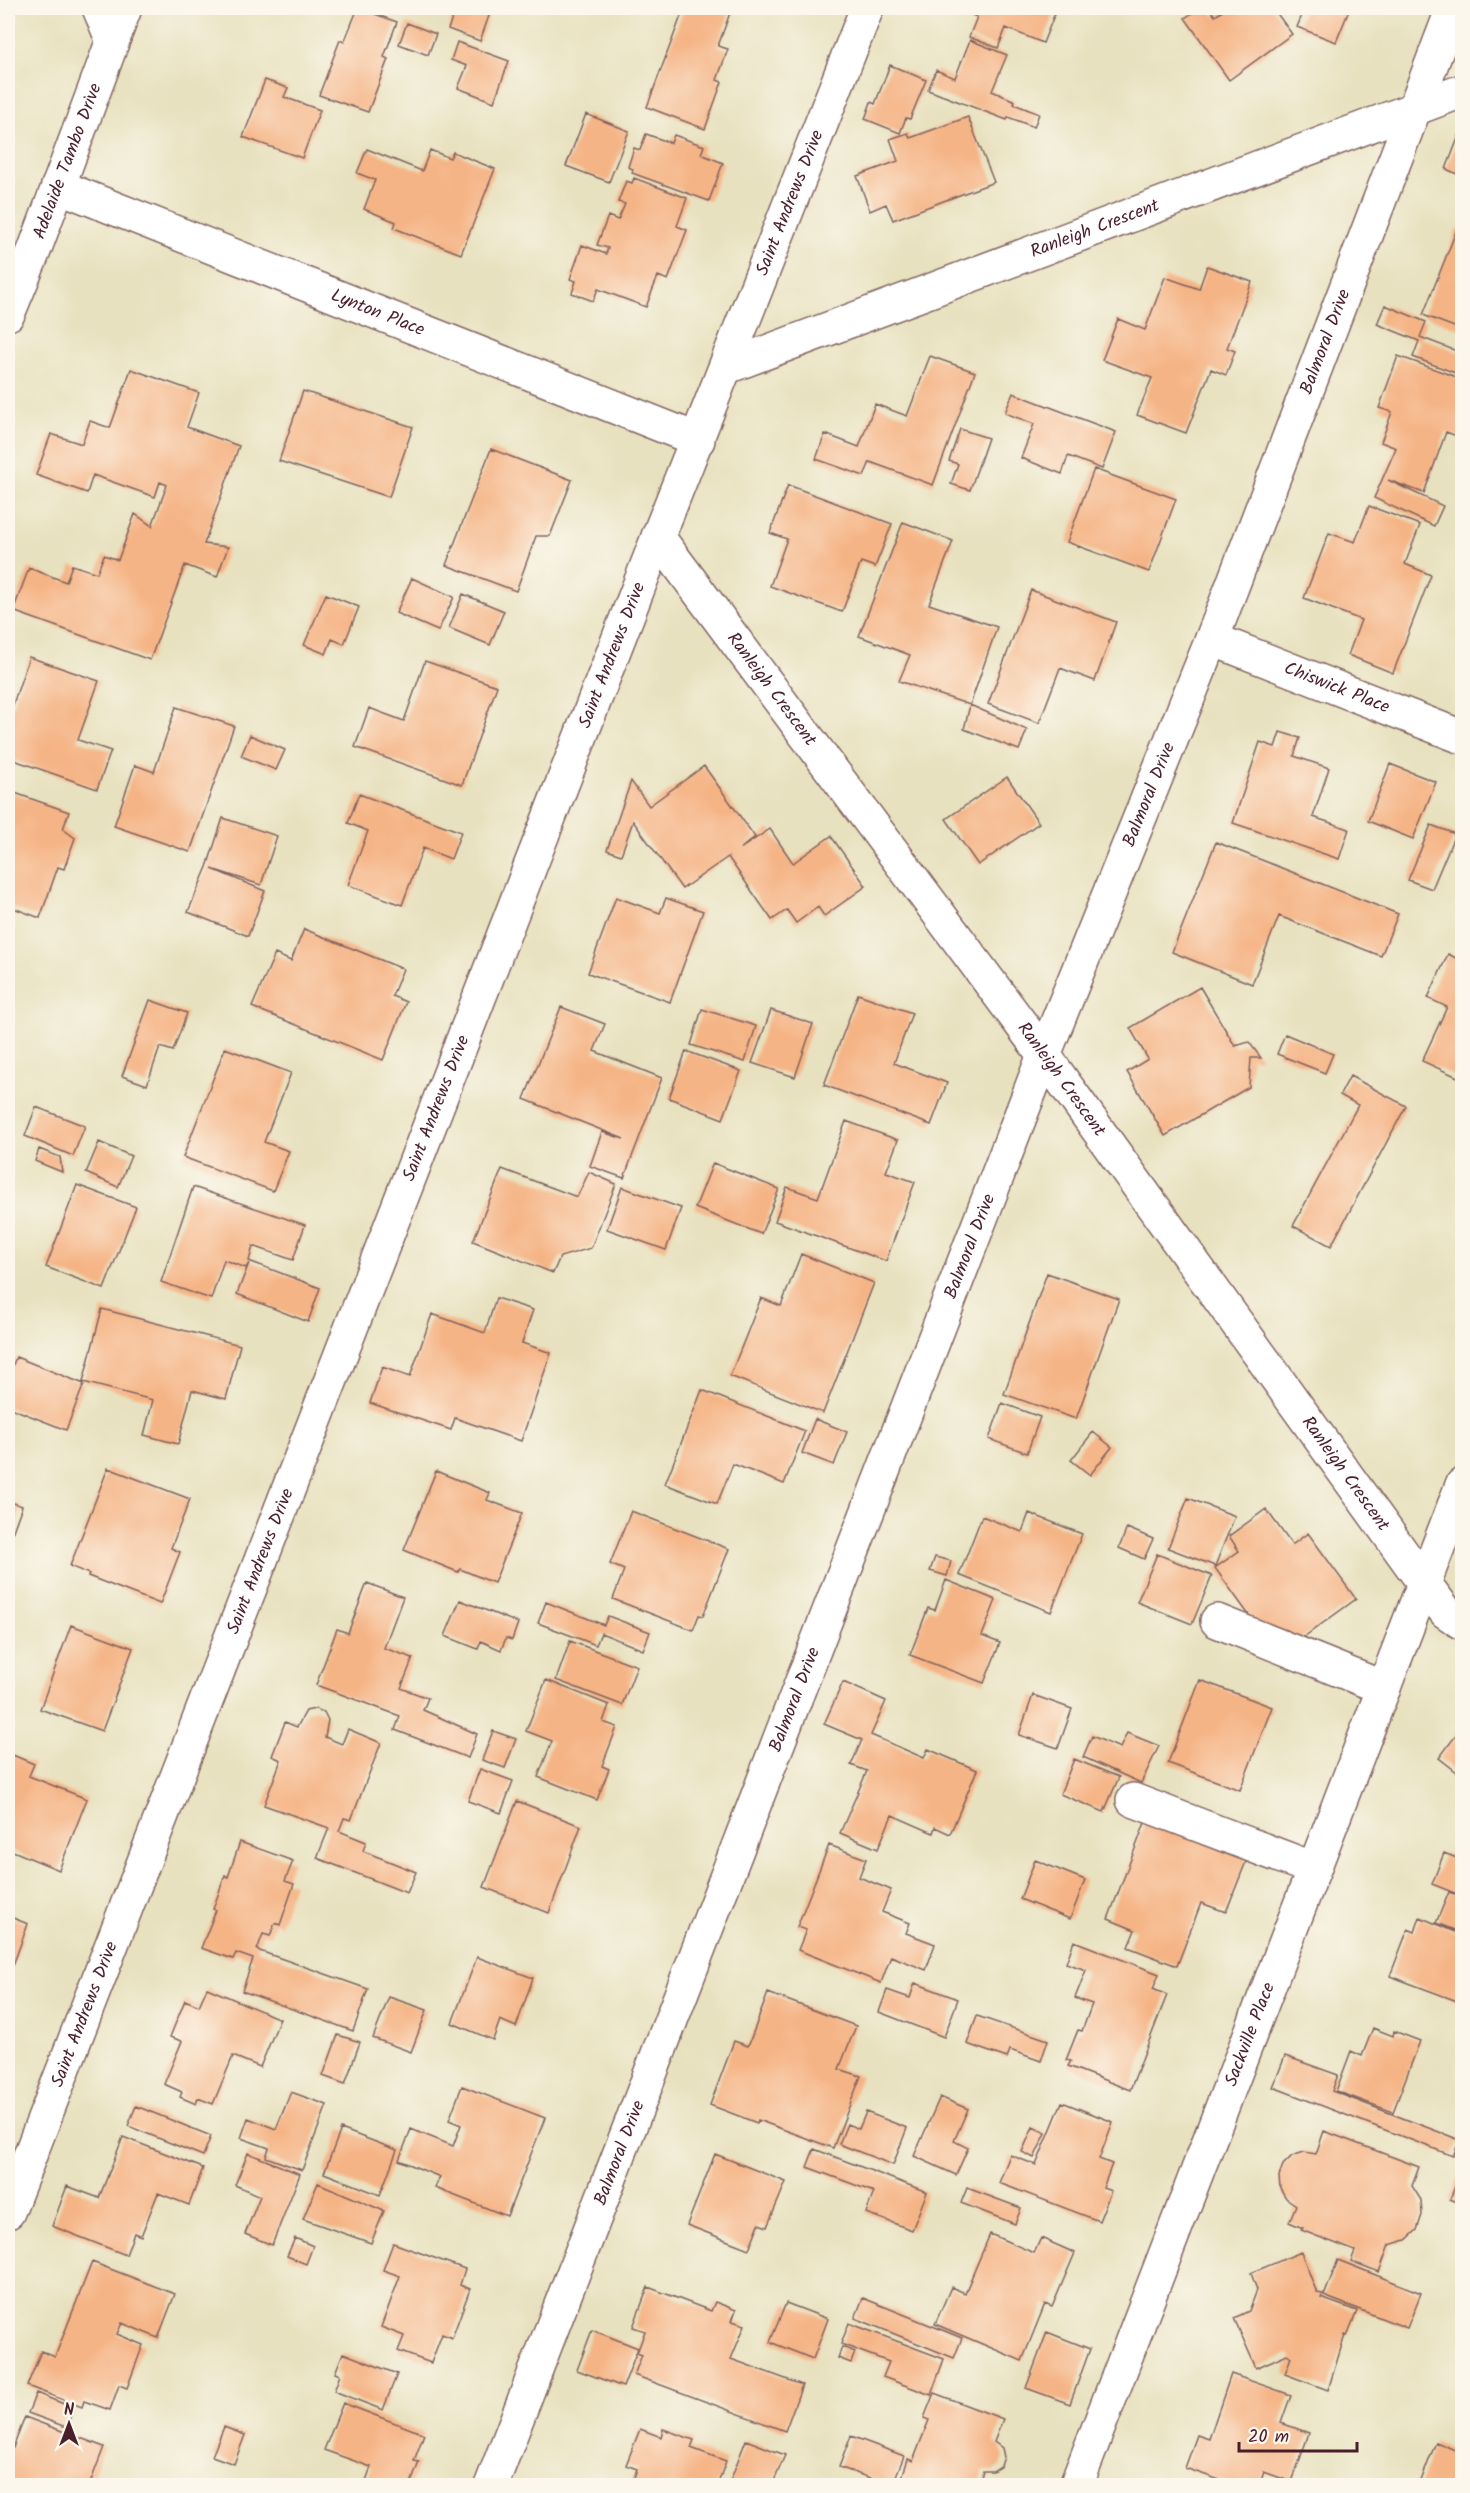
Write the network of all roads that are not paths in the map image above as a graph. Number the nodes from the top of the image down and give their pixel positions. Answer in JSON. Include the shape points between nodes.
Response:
{"nodes":[{"id":1,"x":99,"y":8,"type":"edge"},
{"id":2,"x":125,"y":8,"type":"edge"},
{"id":3,"x":867,"y":8,"type":"edge"},
{"id":4,"x":1453,"y":8,"type":"edge"},
{"id":5,"x":112,"y":39,"type":"junction"},
{"id":6,"x":1462,"y":91,"type":"edge"},
{"id":7,"x":1413,"y":110,"type":"junction"},
{"id":8,"x":58,"y":186,"type":"junction"},
{"id":9,"x":8,"y":314,"type":"edge"},
{"id":10,"x":727,"y":367,"type":"junction"},
{"id":11,"x":698,"y":440,"type":"junction"},
{"id":12,"x":658,"y":537,"type":"junction"},
{"id":13,"x":1212,"y":639,"type":"junction"},
{"id":14,"x":1462,"y":737,"type":"edge"},
{"id":15,"x":1044,"y":1055,"type":"junction"},
{"id":16,"x":1462,"y":1485,"type":"edge"},
{"id":17,"x":1424,"y":1583,"type":"junction"},
{"id":18,"x":1217,"y":1621,"type":"dead end"},
{"id":19,"x":1462,"y":1623,"type":"edge"},
{"id":20,"x":1384,"y":1688,"type":"junction"},
{"id":21,"x":1133,"y":1800,"type":"dead end"},
{"id":22,"x":1314,"y":1869,"type":"junction"},
{"id":23,"x":8,"y":2212,"type":"edge"},
{"id":24,"x":491,"y":2486,"type":"edge"},
{"id":25,"x":1076,"y":2486,"type":"edge"}],
"edges":[{"from":1,"to":5,"type":"street"},
{"from":2,"to":5,"type":"street","name":"Adelaide Tambo Drive"},
{"from":3,"to":10,"type":"street","name":"Saint Andrews Drive"},
{"from":4,"to":7,"type":"street","name":"Balmoral Drive"},
{"from":5,"to":8,"type":"street","name":"Adelaide Tambo Drive"},
{"from":6,"to":7,"type":"street","name":"Ranleigh Crescent"},
{"from":7,"to":10,"type":"street","name":"Ranleigh Crescent"},
{"from":7,"to":13,"type":"street","name":"Balmoral Drive"},
{"from":8,"to":9,"type":"street","name":"Adelaide Tambo Drive"},
{"from":8,"to":11,"type":"street","name":"Lynton Place"},
{"from":10,"to":11,"type":"street","name":"Saint Andrews Drive"},
{"from":11,"to":12,"type":"street","name":"Saint Andrews Drive"},
{"from":12,"to":15,"type":"street","name":"Ranleigh Crescent"},
{"from":12,"to":23,"type":"street","name":"Saint Andrews Drive"},
{"from":13,"to":14,"type":"street","name":"Chiswick Place"},
{"from":13,"to":15,"type":"street","name":"Balmoral Drive"},
{"from":15,"to":17,"type":"street","name":"Ranleigh Crescent"},
{"from":15,"to":24,"type":"street","name":"Balmoral Drive"},
{"from":16,"to":17,"type":"street","name":"Sackville Place"},
{"from":17,"to":19,"type":"street","name":"Ranleigh Crescent","via":[[1446,1612]]},
{"from":17,"to":20,"type":"street","name":"Sackville Place"},
{"from":18,"to":20,"type":"street"},
{"from":20,"to":22,"type":"street","name":"Sackville Place"},
{"from":21,"to":22,"type":"street"},
{"from":22,"to":25,"type":"street","name":"Sackville Place"}]}
